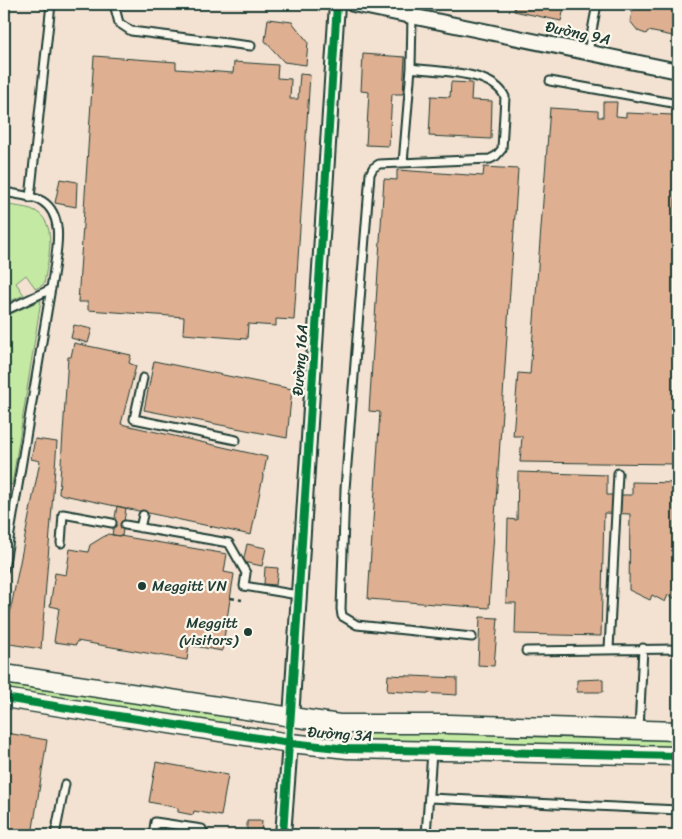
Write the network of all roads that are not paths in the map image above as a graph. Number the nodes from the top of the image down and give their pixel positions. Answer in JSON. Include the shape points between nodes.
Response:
{"nodes":[{"id":1,"x":51,"y":4,"type":"edge"},
{"id":2,"x":114,"y":4,"type":"edge"},
{"id":3,"x":337,"y":4,"type":"edge"},
{"id":4,"x":353,"y":4,"type":"edge"},
{"id":5,"x":597,"y":4,"type":"edge"},
{"id":6,"x":412,"y":16,"type":"junction"},
{"id":7,"x":251,"y":46,"type":"dead end"},
{"id":8,"x":588,"y":52,"type":"junction"},
{"id":9,"x":411,"y":68,"type":"junction"},
{"id":10,"x":678,"y":71,"type":"edge"},
{"id":11,"x":550,"y":81,"type":"dead end"},
{"id":12,"x":678,"y":104,"type":"edge"},
{"id":13,"x":402,"y":163,"type":"junction"},
{"id":14,"x":4,"y":192,"type":"edge"},
{"id":15,"x":30,"y":198,"type":"junction"},
{"id":16,"x":51,"y":289,"type":"junction"},
{"id":17,"x":4,"y":311,"type":"edge"},
{"id":18,"x":143,"y":378,"type":"dead end"},
{"id":19,"x":236,"y":440,"type":"dead end"},
{"id":20,"x":618,"y":473,"type":"dead end"},
{"id":21,"x":4,"y":511,"type":"edge"},
{"id":22,"x":142,"y":515,"type":"dead end"},
{"id":23,"x":12,"y":519,"type":"junction"},
{"id":24,"x":112,"y":523,"type":"dead end"},
{"id":25,"x":125,"y":525,"type":"dead end"},
{"id":26,"x":140,"y":528,"type":"junction"},
{"id":27,"x":61,"y":543,"type":"dead end"},
{"id":28,"x":4,"y":570,"type":"edge"},
{"id":29,"x":298,"y":595,"type":"junction"},
{"id":30,"x":472,"y":637,"type":"dead end"},
{"id":31,"x":643,"y":648,"type":"junction"},
{"id":32,"x":609,"y":649,"type":"junction"},
{"id":33,"x":678,"y":649,"type":"edge"},
{"id":34,"x":526,"y":651,"type":"dead end"},
{"id":35,"x":4,"y":674,"type":"edge"},
{"id":36,"x":4,"y":698,"type":"edge"},
{"id":37,"x":291,"y":718,"type":"junction"},
{"id":38,"x":639,"y":730,"type":"junction"},
{"id":39,"x":678,"y":731,"type":"edge"},
{"id":40,"x":290,"y":743,"type":"junction"},
{"id":41,"x":432,"y":752,"type":"junction"},
{"id":42,"x":678,"y":756,"type":"edge"},
{"id":43,"x":65,"y":784,"type":"dead end"},
{"id":44,"x":430,"y":798,"type":"junction"},
{"id":45,"x":678,"y":810,"type":"edge"},
{"id":46,"x":55,"y":835,"type":"edge"},
{"id":47,"x":153,"y":835,"type":"edge"},
{"id":48,"x":205,"y":835,"type":"edge"},
{"id":49,"x":283,"y":835,"type":"edge"},
{"id":50,"x":426,"y":835,"type":"edge"}],
"edges":[{"from":1,"to":15,"type":"lane"},
{"from":2,"to":7,"type":"lane","via":[[119,23],[131,31]]},
{"from":3,"to":29,"type":"street","name":"Đường 16A"},
{"from":4,"to":6,"type":"street","name":"Đường 9A"},
{"from":5,"to":8,"type":"lane"},
{"from":6,"to":8,"type":"street","name":"Đường 9A"},
{"from":6,"to":9,"type":"lane"},
{"from":8,"to":10,"type":"street","name":"Đường 9A"},
{"from":9,"to":13,"type":"lane"},
{"from":9,"to":13,"type":"lane","via":[[477,76],[498,87],[505,97],[502,149],[490,159]]},
{"from":11,"to":12,"type":"lane"},
{"from":13,"to":30,"type":"lane","via":[[379,164],[370,174],[345,488],[340,609],[342,616],[357,625]]},
{"from":14,"to":15,"type":"lane"},
{"from":15,"to":16,"type":"lane","via":[[42,201],[55,215],[58,232]]},
{"from":16,"to":17,"type":"lane"},
{"from":16,"to":23,"type":"lane"},
{"from":18,"to":19,"type":"lane","via":[[134,419],[161,428]]},
{"from":20,"to":32,"type":"lane"},
{"from":21,"to":23,"type":"lane"},
{"from":22,"to":26,"type":"lane"},
{"from":23,"to":28,"type":"lane"},
{"from":24,"to":27,"type":"lane","via":[[63,514]]},
{"from":25,"to":26,"type":"lane"},
{"from":26,"to":29,"type":"lane","via":[[229,543],[246,573],[244,586]]},
{"from":29,"to":37,"type":"street","name":"Đường 16A"},
{"from":31,"to":32,"type":"lane"},
{"from":31,"to":33,"type":"lane"},
{"from":31,"to":38,"type":"lane"},
{"from":32,"to":34,"type":"lane"},
{"from":35,"to":37,"type":"street","name":"Đường 3A"},
{"from":36,"to":40,"type":"street","name":"Đường 3A"},
{"from":37,"to":38,"type":"street","name":"Đường 3A","via":[[349,725],[448,724]]},
{"from":37,"to":40,"type":"street"},
{"from":38,"to":39,"type":"street","name":"Đường 3A"},
{"from":40,"to":41,"type":"street","name":"Đường 3A"},
{"from":40,"to":49,"type":"street"},
{"from":41,"to":42,"type":"street","name":"Đường 3A"},
{"from":41,"to":44,"type":"lane"},
{"from":43,"to":46,"type":"lane"},
{"from":44,"to":45,"type":"lane"},
{"from":44,"to":50,"type":"lane"},
{"from":47,"to":48,"type":"lane","via":[[155,822],[202,829]]}]}
